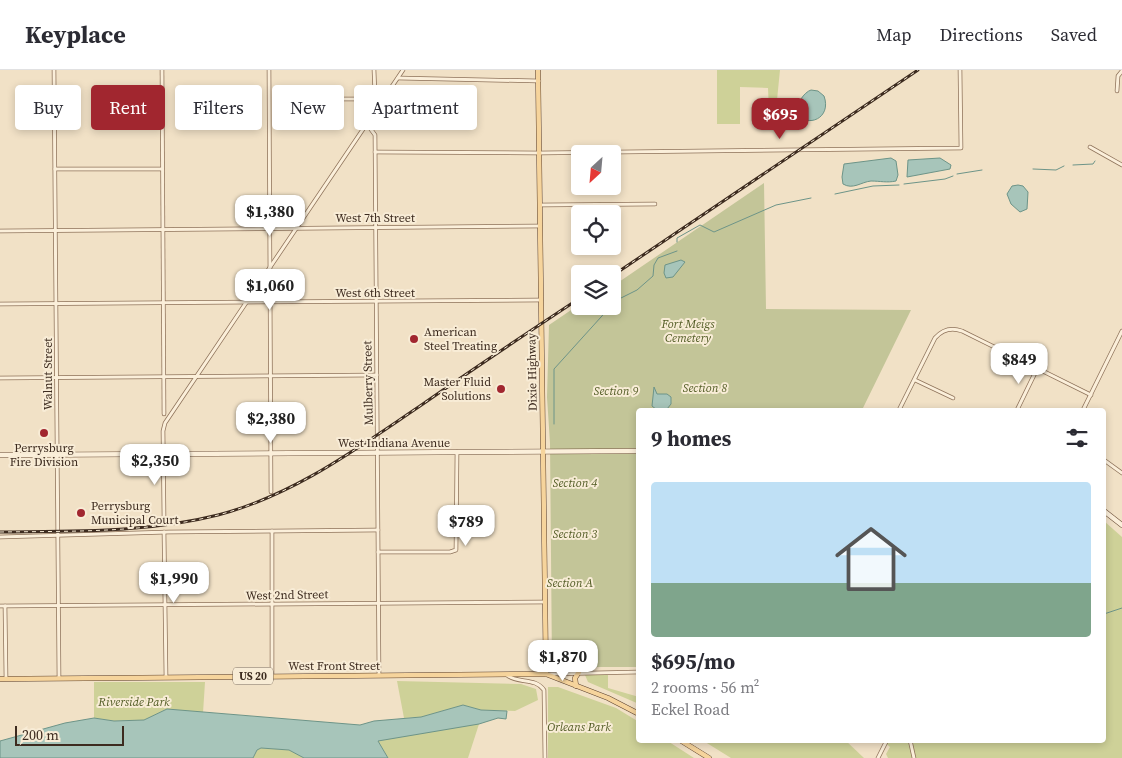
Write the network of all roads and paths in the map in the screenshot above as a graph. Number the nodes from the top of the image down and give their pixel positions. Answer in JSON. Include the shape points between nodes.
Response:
{"nodes":[{"id":1,"x":54,"y":70,"type":"edge"},
{"id":2,"x":162,"y":70,"type":"edge"},
{"id":3,"x":269,"y":70,"type":"edge"},
{"id":4,"x":374,"y":70,"type":"edge"},
{"id":5,"x":403,"y":70,"type":"edge"},
{"id":6,"x":538,"y":70,"type":"edge"},
{"id":7,"x":960,"y":70,"type":"edge"},
{"id":8,"x":1122,"y":71,"type":"edge"},
{"id":9,"x":398,"y":78,"type":"junction"},
{"id":10,"x":539,"y":81,"type":"junction"},
{"id":11,"x":375,"y":85,"type":"edge"},
{"id":12,"x":393,"y":85,"type":"edge"},
{"id":13,"x":1117,"y":91,"type":"dead end"},
{"id":14,"x":363,"y":130,"type":"edge"},
{"id":15,"x":373,"y":130,"type":"edge"},
{"id":16,"x":1090,"y":147,"type":"dead end"},
{"id":17,"x":375,"y":152,"type":"junction"},
{"id":18,"x":539,"y":153,"type":"junction"},
{"id":19,"x":1122,"y":164,"type":"edge"},
{"id":20,"x":55,"y":169,"type":"junction"},
{"id":21,"x":162,"y":169,"type":"junction"},
{"id":22,"x":540,"y":204,"type":"junction"},
{"id":23,"x":655,"y":204,"type":"dead end"},
{"id":24,"x":540,"y":226,"type":"junction"},
{"id":25,"x":376,"y":227,"type":"junction"},
{"id":26,"x":269,"y":228,"type":"junction"},
{"id":27,"x":296,"y":228,"type":"junction"},
{"id":28,"x":162,"y":229,"type":"junction"},
{"id":29,"x":56,"y":230,"type":"junction"},
{"id":30,"x":0,"y":231,"type":"edge"},
{"id":31,"x":269,"y":268,"type":"junction"},
{"id":32,"x":541,"y":300,"type":"junction"},
{"id":33,"x":246,"y":302,"type":"junction"},
{"id":34,"x":270,"y":302,"type":"junction"},
{"id":35,"x":376,"y":302,"type":"junction"},
{"id":36,"x":163,"y":303,"type":"junction"},
{"id":37,"x":0,"y":304,"type":"edge"},
{"id":38,"x":56,"y":304,"type":"junction"},
{"id":39,"x":1122,"y":331,"type":"edge"},
{"id":40,"x":1037,"y":369,"type":"junction"},
{"id":41,"x":377,"y":375,"type":"junction"},
{"id":42,"x":197,"y":376,"type":"junction"},
{"id":43,"x":271,"y":376,"type":"junction"},
{"id":44,"x":163,"y":377,"type":"junction"},
{"id":45,"x":0,"y":378,"type":"edge"},
{"id":46,"x":57,"y":378,"type":"junction"},
{"id":47,"x":915,"y":380,"type":"junction"},
{"id":48,"x":1091,"y":395,"type":"junction"},
{"id":49,"x":953,"y":398,"type":"dead end"},
{"id":50,"x":901,"y":408,"type":"edge"},
{"id":51,"x":1018,"y":408,"type":"edge"},
{"id":52,"x":1084,"y":408,"type":"edge"},
{"id":53,"x":164,"y":414,"type":"dead end"},
{"id":54,"x":636,"y":451,"type":"edge"},
{"id":55,"x":457,"y":452,"type":"junction"},
{"id":56,"x":542,"y":452,"type":"junction"},
{"id":57,"x":378,"y":453,"type":"junction"},
{"id":58,"x":164,"y":454,"type":"junction"},
{"id":59,"x":271,"y":454,"type":"junction"},
{"id":60,"x":0,"y":455,"type":"edge"},
{"id":61,"x":57,"y":455,"type":"junction"},
{"id":62,"x":1106,"y":461,"type":"edge"},
{"id":63,"x":1122,"y":473,"type":"edge"},
{"id":64,"x":271,"y":492,"type":"dead end"},
{"id":65,"x":1106,"y":513,"type":"edge"},
{"id":66,"x":164,"y":517,"type":"dead end"},
{"id":67,"x":1122,"y":526,"type":"edge"},
{"id":68,"x":378,"y":530,"type":"junction"},
{"id":69,"x":272,"y":531,"type":"junction"},
{"id":70,"x":164,"y":532,"type":"junction"},
{"id":71,"x":58,"y":536,"type":"junction"},
{"id":72,"x":0,"y":537,"type":"edge"},
{"id":73,"x":378,"y":552,"type":"junction"},
{"id":74,"x":544,"y":602,"type":"junction"},
{"id":75,"x":272,"y":604,"type":"junction"},
{"id":76,"x":379,"y":604,"type":"junction"},
{"id":77,"x":165,"y":605,"type":"junction"},
{"id":78,"x":0,"y":606,"type":"edge"},
{"id":79,"x":5,"y":606,"type":"junction"},
{"id":80,"x":58,"y":606,"type":"junction"},
{"id":81,"x":579,"y":672,"type":"junction"},
{"id":82,"x":636,"y":672,"type":"edge"},
{"id":83,"x":507,"y":674,"type":"junction"},
{"id":84,"x":546,"y":674,"type":"junction"},
{"id":85,"x":379,"y":675,"type":"junction"},
{"id":86,"x":272,"y":676,"type":"junction"},
{"id":87,"x":166,"y":677,"type":"junction"},
{"id":88,"x":0,"y":678,"type":"edge"},
{"id":89,"x":6,"y":678,"type":"junction"},
{"id":90,"x":59,"y":678,"type":"junction"},
{"id":91,"x":576,"y":686,"type":"junction"},
{"id":92,"x":636,"y":712,"type":"edge"},
{"id":93,"x":685,"y":743,"type":"edge"},
{"id":94,"x":886,"y":743,"type":"edge"},
{"id":95,"x":911,"y":743,"type":"edge"},
{"id":96,"x":545,"y":758,"type":"edge"},
{"id":97,"x":709,"y":758,"type":"edge"},
{"id":98,"x":878,"y":758,"type":"edge"},
{"id":99,"x":914,"y":758,"type":"edge"}],
"edges":[{"from":1,"to":20,"type":"street","name":"Walnut Street"},
{"from":2,"to":21,"type":"street"},
{"from":3,"to":26,"type":"street"},
{"from":4,"to":11,"type":"street"},
{"from":5,"to":9,"type":"street"},
{"from":6,"to":10,"type":"main road","name":"Dixie Highway"},
{"from":7,"to":18,"type":"street","via":[[961,148]]},
{"from":8,"to":13,"type":"street","via":[[1118,76]]},
{"from":9,"to":10,"type":"street"},
{"from":9,"to":12,"type":"street"},
{"from":10,"to":18,"type":"main road","name":"Dixie Highway"},
{"from":14,"to":27,"type":"street"},
{"from":15,"to":17,"type":"street","name":"Mulberry Street"},
{"from":16,"to":19,"type":"street"},
{"from":17,"to":18,"type":"street"},
{"from":17,"to":25,"type":"street","name":"Mulberry Street"},
{"from":18,"to":22,"type":"main road","name":"Dixie Highway"},
{"from":20,"to":21,"type":"street"},
{"from":20,"to":29,"type":"street","name":"Walnut Street"},
{"from":21,"to":28,"type":"street"},
{"from":22,"to":23,"type":"street"},
{"from":22,"to":24,"type":"main road","name":"Dixie Highway"},
{"from":24,"to":25,"type":"street","name":"West 7th Street"},
{"from":24,"to":32,"type":"main road","name":"Dixie Highway"},
{"from":25,"to":27,"type":"street","name":"West 7th Street"},
{"from":25,"to":35,"type":"street","name":"Mulberry Street"},
{"from":26,"to":27,"type":"street","name":"West 7th Street"},
{"from":26,"to":28,"type":"street","name":"West 7th Street"},
{"from":26,"to":31,"type":"street"},
{"from":27,"to":31,"type":"street"},
{"from":28,"to":29,"type":"street","name":"West 7th Street"},
{"from":28,"to":36,"type":"street"},
{"from":29,"to":30,"type":"street","name":"West 7th Street"},
{"from":29,"to":38,"type":"street","name":"Walnut Street"},
{"from":31,"to":33,"type":"street"},
{"from":31,"to":34,"type":"street"},
{"from":32,"to":35,"type":"street","name":"West 6th Street"},
{"from":32,"to":56,"type":"main road","name":"Dixie Highway"},
{"from":33,"to":34,"type":"street","name":"West 6th Street"},
{"from":33,"to":36,"type":"street","name":"West 6th Street"},
{"from":33,"to":42,"type":"street"},
{"from":34,"to":35,"type":"street","name":"West 6th Street"},
{"from":34,"to":43,"type":"street"},
{"from":35,"to":41,"type":"street","name":"Mulberry Street"},
{"from":36,"to":38,"type":"street","name":"West 6th Street"},
{"from":36,"to":44,"type":"street"},
{"from":37,"to":38,"type":"street","name":"West 6th Street"},
{"from":38,"to":46,"type":"street","name":"Walnut Street"},
{"from":39,"to":48,"type":"street"},
{"from":40,"to":47,"type":"street","via":[[962,331],[951,329],[935,338]]},
{"from":40,"to":48,"type":"street"},
{"from":40,"to":51,"type":"street"},
{"from":41,"to":43,"type":"street"},
{"from":41,"to":57,"type":"street","name":"Mulberry Street"},
{"from":42,"to":43,"type":"street"},
{"from":42,"to":44,"type":"street"},
{"from":42,"to":58,"type":"street","via":[[168,418],[163,431]]},
{"from":43,"to":59,"type":"street"},
{"from":44,"to":46,"type":"street"},
{"from":44,"to":53,"type":"street"},
{"from":45,"to":46,"type":"street"},
{"from":46,"to":61,"type":"street","name":"Walnut Street"},
{"from":47,"to":49,"type":"street"},
{"from":47,"to":50,"type":"street"},
{"from":48,"to":52,"type":"street"},
{"from":54,"to":56,"type":"main road","name":"West Indiana Avenue"},
{"from":55,"to":56,"type":"main road","name":"West Indiana Avenue"},
{"from":55,"to":57,"type":"main road","name":"West Indiana Avenue"},
{"from":55,"to":73,"type":"street","via":[[456,550]]},
{"from":56,"to":74,"type":"main road","name":"Dixie Highway"},
{"from":57,"to":59,"type":"main road","name":"West Indiana Avenue"},
{"from":57,"to":68,"type":"street","name":"Mulberry Street"},
{"from":58,"to":59,"type":"main road","name":"West Indiana Avenue"},
{"from":58,"to":61,"type":"main road","name":"West Indiana Avenue"},
{"from":58,"to":66,"type":"street"},
{"from":59,"to":64,"type":"street"},
{"from":60,"to":61,"type":"main road","name":"West Indiana Avenue"},
{"from":61,"to":71,"type":"street","name":"Walnut Street"},
{"from":62,"to":63,"type":"street"},
{"from":65,"to":67,"type":"main road"},
{"from":68,"to":69,"type":"street"},
{"from":68,"to":73,"type":"street","name":"Mulberry Street"},
{"from":69,"to":70,"type":"street"},
{"from":69,"to":75,"type":"street"},
{"from":70,"to":71,"type":"street"},
{"from":70,"to":77,"type":"street"},
{"from":71,"to":72,"type":"street"},
{"from":71,"to":80,"type":"street","name":"Walnut Street"},
{"from":73,"to":76,"type":"street","name":"Mulberry Street"},
{"from":74,"to":76,"type":"street","name":"West 2nd Street"},
{"from":74,"to":84,"type":"main road","name":"Dixie Highway"},
{"from":75,"to":76,"type":"street","name":"West 2nd Street"},
{"from":75,"to":77,"type":"street","name":"West 2nd Street"},
{"from":75,"to":86,"type":"street"},
{"from":76,"to":85,"type":"street","name":"Mulberry Street"},
{"from":77,"to":80,"type":"street","name":"West 2nd Street"},
{"from":77,"to":87,"type":"street"},
{"from":78,"to":79,"type":"street","name":"West 2nd Street"},
{"from":79,"to":80,"type":"street","name":"West 2nd Street"},
{"from":79,"to":89,"type":"street"},
{"from":80,"to":90,"type":"street","name":"Walnut Street"},
{"from":81,"to":82,"type":"street","name":"West Front Street"},
{"from":81,"to":84,"type":"street","name":"West Front Street"},
{"from":81,"to":91,"type":"main road"},
{"from":83,"to":84,"type":"main road","name":"West Front Street","number":"US 20"},
{"from":83,"to":85,"type":"main road","name":"West Front Street","number":"US 20"},
{"from":83,"to":96,"type":"street","via":[[513,679],[537,683],[544,690]]},
{"from":84,"to":91,"type":"main road","number":"US 20"},
{"from":85,"to":86,"type":"main road","name":"West Front Street","number":"US 20"},
{"from":86,"to":87,"type":"main road","name":"West Front Street","number":"US 20"},
{"from":87,"to":90,"type":"main road","name":"West Front Street","number":"US 20"},
{"from":88,"to":89,"type":"main road","name":"West Front Street","number":"US 20"},
{"from":89,"to":90,"type":"main road","name":"West Front Street","number":"US 20"},
{"from":91,"to":92,"type":"main road","number":"US 20"},
{"from":93,"to":97,"type":"main road"},
{"from":94,"to":98,"type":"street"},
{"from":95,"to":99,"type":"street"}]}
